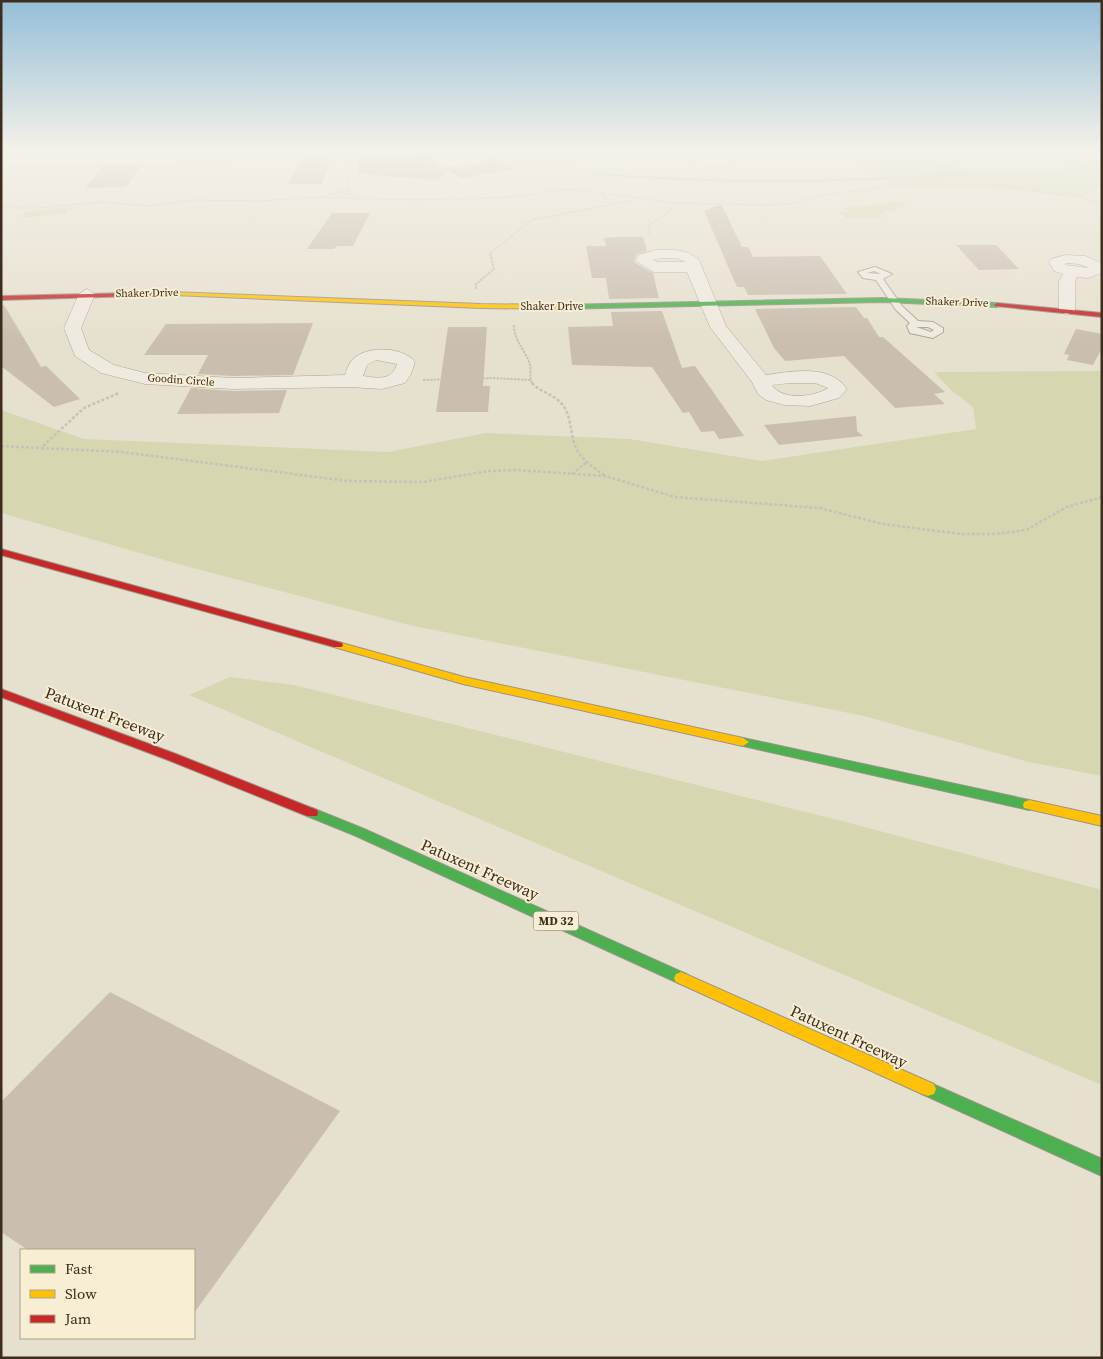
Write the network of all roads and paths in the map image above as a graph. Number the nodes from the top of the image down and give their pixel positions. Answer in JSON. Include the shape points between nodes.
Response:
{"nodes":[{"id":1,"x":561,"y":214,"type":"edge"},
{"id":2,"x":664,"y":214,"type":"edge"},
{"id":3,"x":655,"y":255,"type":"joint"},
{"id":4,"x":1072,"y":272,"type":"dead end"},
{"id":5,"x":879,"y":278,"type":"dead end"},
{"id":6,"x":476,"y":291,"type":"dead end"},
{"id":7,"x":87,"y":294,"type":"junction"},
{"id":8,"x":1,"y":298,"type":"edge"},
{"id":9,"x":894,"y":300,"type":"junction"},
{"id":10,"x":708,"y":305,"type":"junction"},
{"id":11,"x":1067,"y":310,"type":"junction"},
{"id":12,"x":1102,"y":314,"type":"edge"},
{"id":13,"x":514,"y":320,"type":"dead end"},
{"id":14,"x":916,"y":324,"type":"dead end"},
{"id":15,"x":149,"y":379,"type":"junction"},
{"id":16,"x":398,"y":380,"type":"junction"},
{"id":17,"x":530,"y":380,"type":"junction"},
{"id":18,"x":761,"y":380,"type":"dead end"},
{"id":19,"x":352,"y":381,"type":"junction"},
{"id":20,"x":1,"y":446,"type":"edge"},
{"id":21,"x":43,"y":447,"type":"junction"},
{"id":22,"x":587,"y":462,"type":"junction"},
{"id":23,"x":572,"y":474,"type":"junction"},
{"id":24,"x":605,"y":476,"type":"junction"},
{"id":25,"x":1102,"y":497,"type":"edge"},
{"id":26,"x":1,"y":552,"type":"edge"},
{"id":27,"x":1,"y":693,"type":"edge"},
{"id":28,"x":1102,"y":821,"type":"edge"},
{"id":29,"x":1102,"y":1168,"type":"edge"}],
"edges":[{"from":1,"to":6,"type":"path","via":[[523,225],[493,249],[490,254],[494,269],[476,284]]},
{"from":2,"to":3,"type":"path","via":[[648,229]]},
{"from":3,"to":10,"type":"street","via":[[686,256],[694,262]]},
{"from":4,"to":11,"type":"street","via":[[1066,280]]},
{"from":5,"to":9,"type":"lane"},
{"from":7,"to":8,"type":"main road","name":"Shaker Drive"},
{"from":7,"to":10,"type":"main road","name":"Shaker Drive","via":[[235,294],[474,306]]},
{"from":7,"to":15,"type":"street","name":"Goodin Circle","via":[[71,329],[72,339],[79,349],[103,366],[122,374]]},
{"from":9,"to":10,"type":"main road","name":"Shaker Drive"},
{"from":9,"to":11,"type":"main road","name":"Shaker Drive","via":[[956,301]]},
{"from":9,"to":14,"type":"lane"},
{"from":10,"to":18,"type":"street","via":[[725,338]]},
{"from":11,"to":12,"type":"main road","name":"Shaker Drive"},
{"from":13,"to":17,"type":"path","via":[[516,342],[533,370]]},
{"from":15,"to":19,"type":"street","name":"Goodin Circle","via":[[209,383]]},
{"from":15,"to":21,"type":"path","via":[[84,408]]},
{"from":16,"to":17,"type":"path"},
{"from":16,"to":19,"type":"street","name":"Goodin Circle","via":[[382,383]]},
{"from":16,"to":19,"type":"street","via":[[406,362],[383,355],[359,362]]},
{"from":17,"to":22,"type":"path","via":[[561,403],[572,425],[577,450]]},
{"from":20,"to":21,"type":"path"},
{"from":21,"to":23,"type":"path","via":[[122,452],[348,481],[423,482],[498,471]]},
{"from":22,"to":23,"type":"path"},
{"from":22,"to":24,"type":"path"},
{"from":23,"to":24,"type":"path"},
{"from":24,"to":25,"type":"path","via":[[675,497],[819,508],[883,524],[961,534],[1026,530],[1067,507]]},
{"from":26,"to":28,"type":"main road","via":[[463,680]]},
{"from":27,"to":29,"type":"main road","name":"Patuxent Freeway","number":"MD 32","via":[[359,832]]}]}
